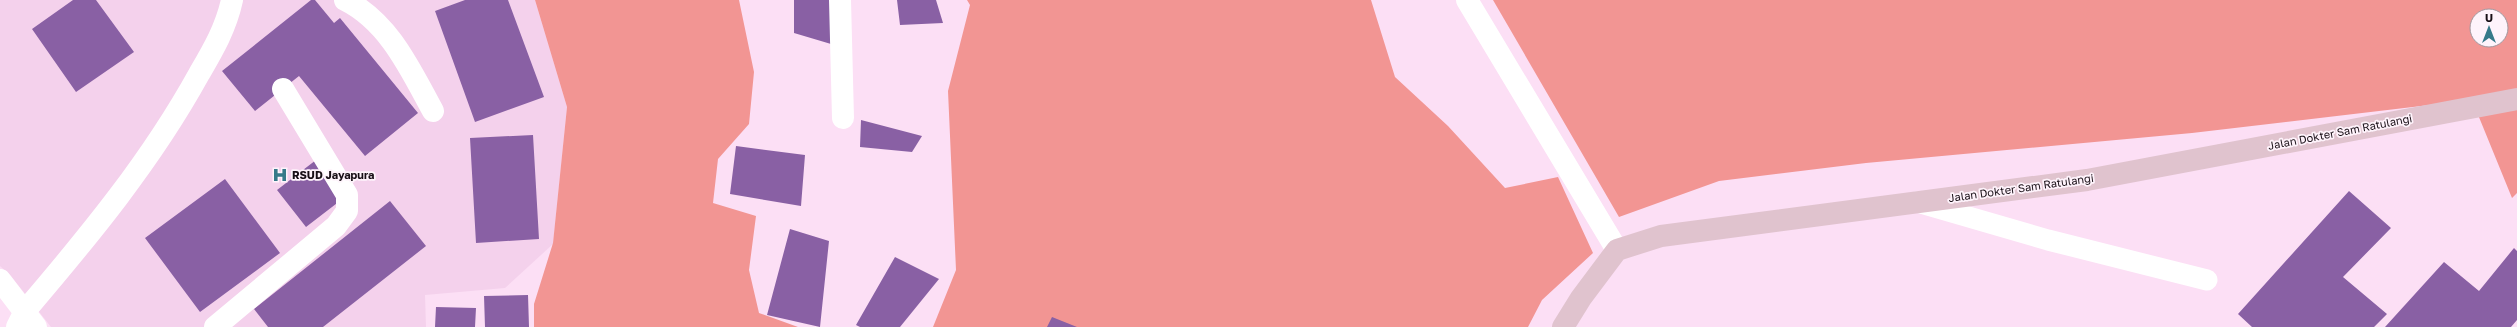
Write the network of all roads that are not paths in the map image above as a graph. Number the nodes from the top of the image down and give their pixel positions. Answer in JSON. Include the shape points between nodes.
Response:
{"nodes":[{"id":1,"x":232,"y":0,"type":"edge"},
{"id":2,"x":345,"y":0,"type":"edge"},
{"id":3,"x":840,"y":0,"type":"edge"},
{"id":4,"x":1467,"y":0,"type":"edge"},
{"id":5,"x":283,"y":89,"type":"dead end"},
{"id":6,"x":2517,"y":99,"type":"edge"},
{"id":7,"x":432,"y":111,"type":"dead end"},
{"id":8,"x":843,"y":118,"type":"dead end"},
{"id":9,"x":1916,"y":202,"type":"junction"},
{"id":10,"x":1618,"y":250,"type":"junction"},
{"id":11,"x":0,"y":280,"type":"edge"},
{"id":12,"x":2207,"y":280,"type":"dead end"},
{"id":13,"x":26,"y":322,"type":"edge"},
{"id":14,"x":215,"y":327,"type":"edge"},
{"id":15,"x":1563,"y":327,"type":"edge"}],
"edges":[{"from":1,"to":13,"type":"street","via":[[227,22],[191,89],[151,151]]},
{"from":2,"to":7,"type":"street","via":[[362,9],[401,52]]},
{"from":3,"to":8,"type":"street"},
{"from":4,"to":10,"type":"street"},
{"from":5,"to":14,"type":"street","via":[[347,195],[347,211],[336,226]]},
{"from":6,"to":9,"type":"main road","name":"Jalan Dokter Sam Ratulangi","via":[[2087,180]]},
{"from":9,"to":10,"type":"main road","name":"Jalan Dokter Sam Ratulangi","via":[[1661,236]]},
{"from":9,"to":12,"type":"lane","via":[[2048,240]]},
{"from":10,"to":15,"type":"main road","via":[[1581,298]]},
{"from":11,"to":13,"type":"street"}]}
